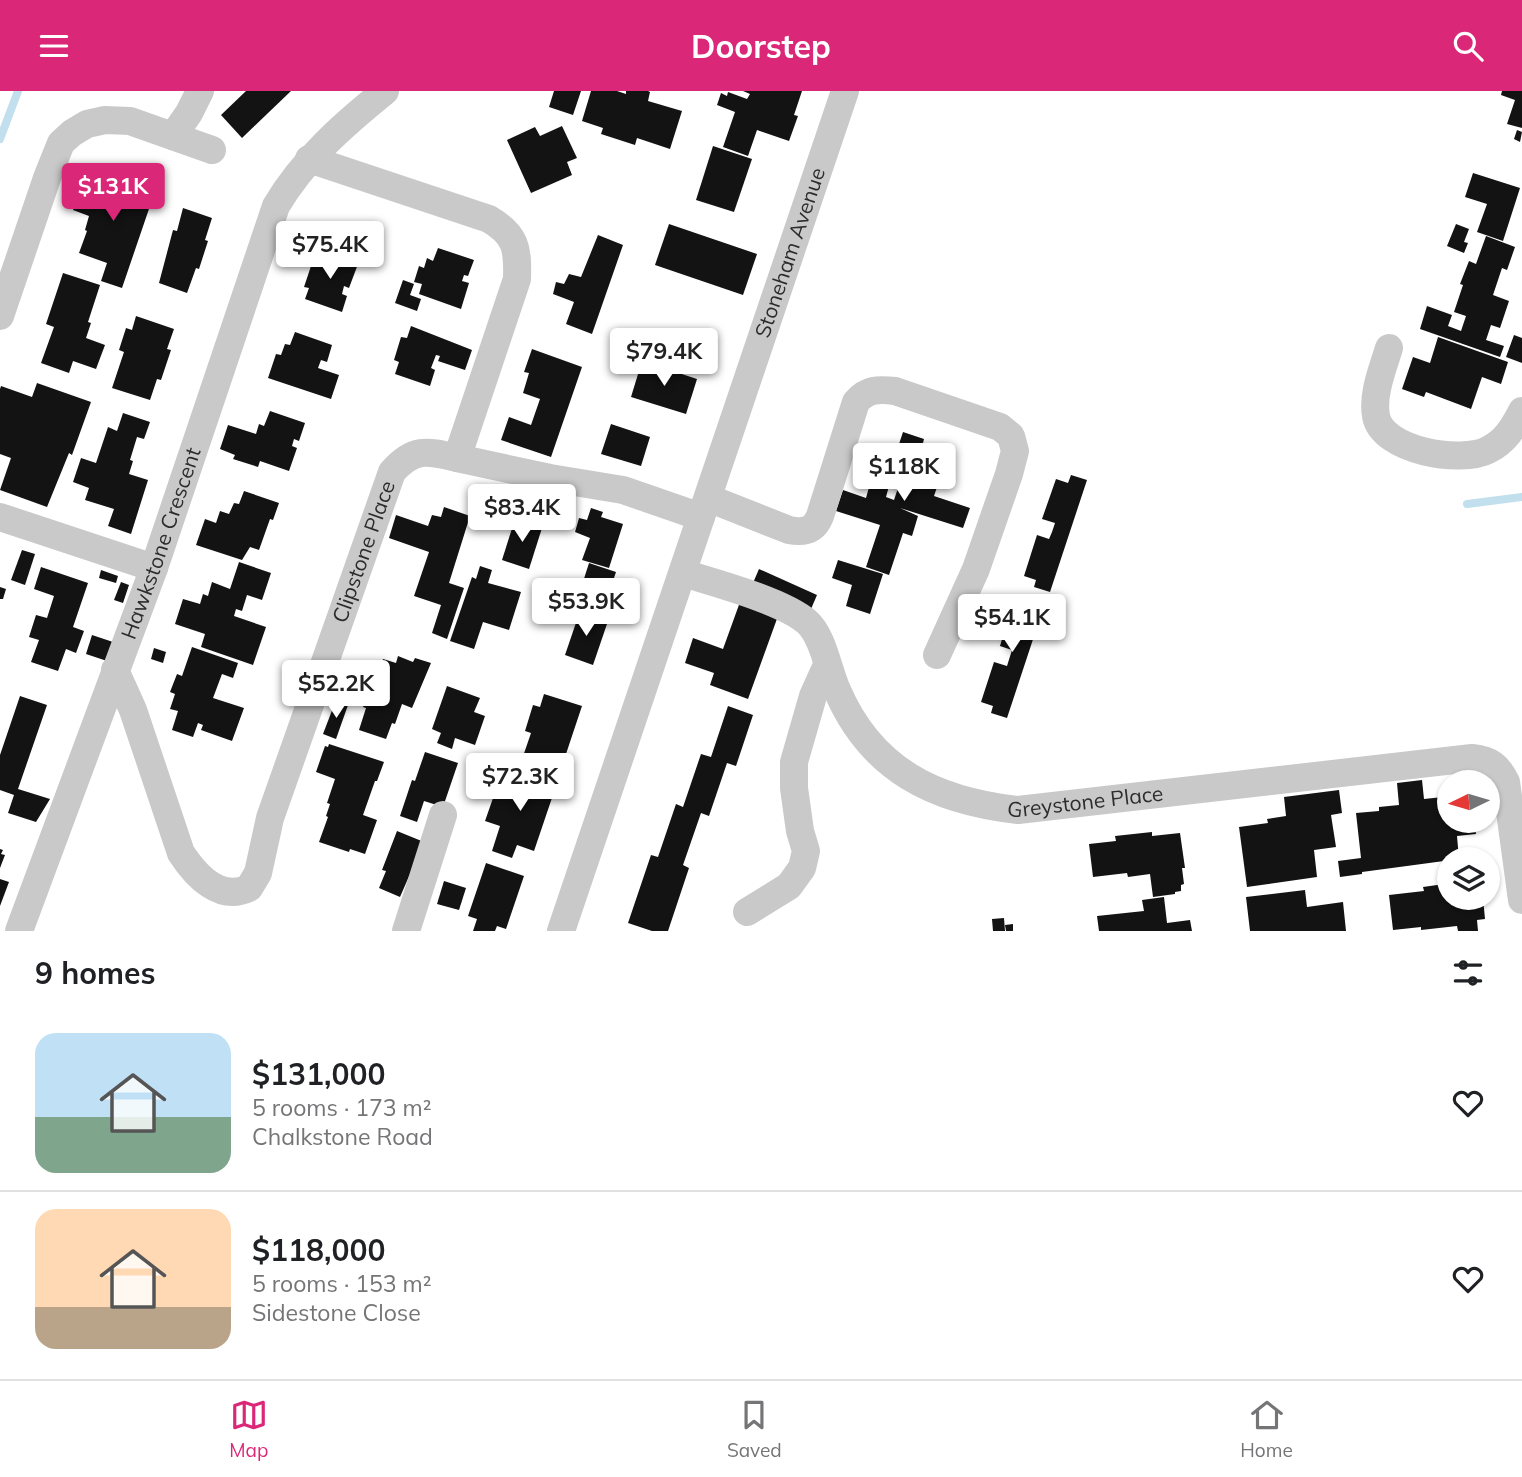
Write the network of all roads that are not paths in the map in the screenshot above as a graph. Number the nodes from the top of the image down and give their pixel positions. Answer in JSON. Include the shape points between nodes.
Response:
{"nodes":[{"id":1,"x":200,"y":91,"type":"edge"},
{"id":2,"x":385,"y":91,"type":"edge"},
{"id":3,"x":845,"y":91,"type":"edge"},
{"id":4,"x":173,"y":136,"type":"junction"},
{"id":5,"x":212,"y":150,"type":"dead end"},
{"id":6,"x":309,"y":159,"type":"junction"},
{"id":7,"x":0,"y":316,"type":"edge"},
{"id":8,"x":1389,"y":348,"type":"dead end"},
{"id":9,"x":1522,"y":411,"type":"edge"},
{"id":10,"x":457,"y":458,"type":"junction"},
{"id":11,"x":704,"y":508,"type":"junction"},
{"id":12,"x":0,"y":517,"type":"edge"},
{"id":13,"x":154,"y":568,"type":"junction"},
{"id":14,"x":683,"y":573,"type":"junction"},
{"id":15,"x":937,"y":655,"type":"dead end"},
{"id":16,"x":827,"y":666,"type":"junction"},
{"id":17,"x":115,"y":670,"type":"junction"},
{"id":18,"x":443,"y":815,"type":"dead end"},
{"id":19,"x":1519,"y":853,"type":"edge"},
{"id":20,"x":1522,"y":900,"type":"edge"},
{"id":21,"x":747,"y":912,"type":"dead end"},
{"id":22,"x":19,"y":931,"type":"edge"},
{"id":23,"x":405,"y":931,"type":"edge"},
{"id":24,"x":561,"y":931,"type":"edge"}],
"edges":[{"from":1,"to":4,"type":"street"},
{"from":2,"to":6,"type":"street","name":"Hawkstone Crescent"},
{"from":3,"to":11,"type":"street","name":"Stoneham Avenue"},
{"from":4,"to":5,"type":"street"},
{"from":4,"to":7,"type":"street","via":[[130,121],[105,120],[87,124],[61,143]]},
{"from":6,"to":10,"type":"street","via":[[489,219],[504,228],[514,242],[517,279]]},
{"from":6,"to":13,"type":"street","name":"Hawkstone Crescent","via":[[276,207]]},
{"from":8,"to":9,"type":"street","via":[[1375,401],[1376,415],[1379,425],[1396,439],[1433,454],[1455,457],[1486,451],[1508,436]]},
{"from":10,"to":11,"type":"street"},
{"from":10,"to":17,"type":"street","name":"Clipstone Place","via":[[418,452],[392,472],[270,818],[258,873],[249,888],[230,893],[204,880],[181,853]]},
{"from":11,"to":14,"type":"street","name":"Stoneham Avenue"},
{"from":11,"to":15,"type":"street","via":[[789,530],[811,530],[820,516],[856,402],[867,392],[895,391],[1000,426],[1011,436],[1015,451],[1009,474],[975,569]]},
{"from":12,"to":13,"type":"street"},
{"from":13,"to":17,"type":"street","name":"Hawkstone Crescent"},
{"from":14,"to":16,"type":"street","name":"Greystone Place","via":[[797,615],[815,632]]},
{"from":14,"to":24,"type":"street","name":"Stoneham Avenue"},
{"from":16,"to":19,"type":"street","name":"Greystone Place","via":[[862,734],[884,759],[906,776],[982,804],[1018,810],[1487,759],[1506,782]]},
{"from":16,"to":21,"type":"street","via":[[794,762],[806,851],[802,868],[789,885]]},
{"from":17,"to":22,"type":"street","name":"Hawkstone Crescent"},
{"from":18,"to":23,"type":"street"},
{"from":19,"to":20,"type":"street"}]}
